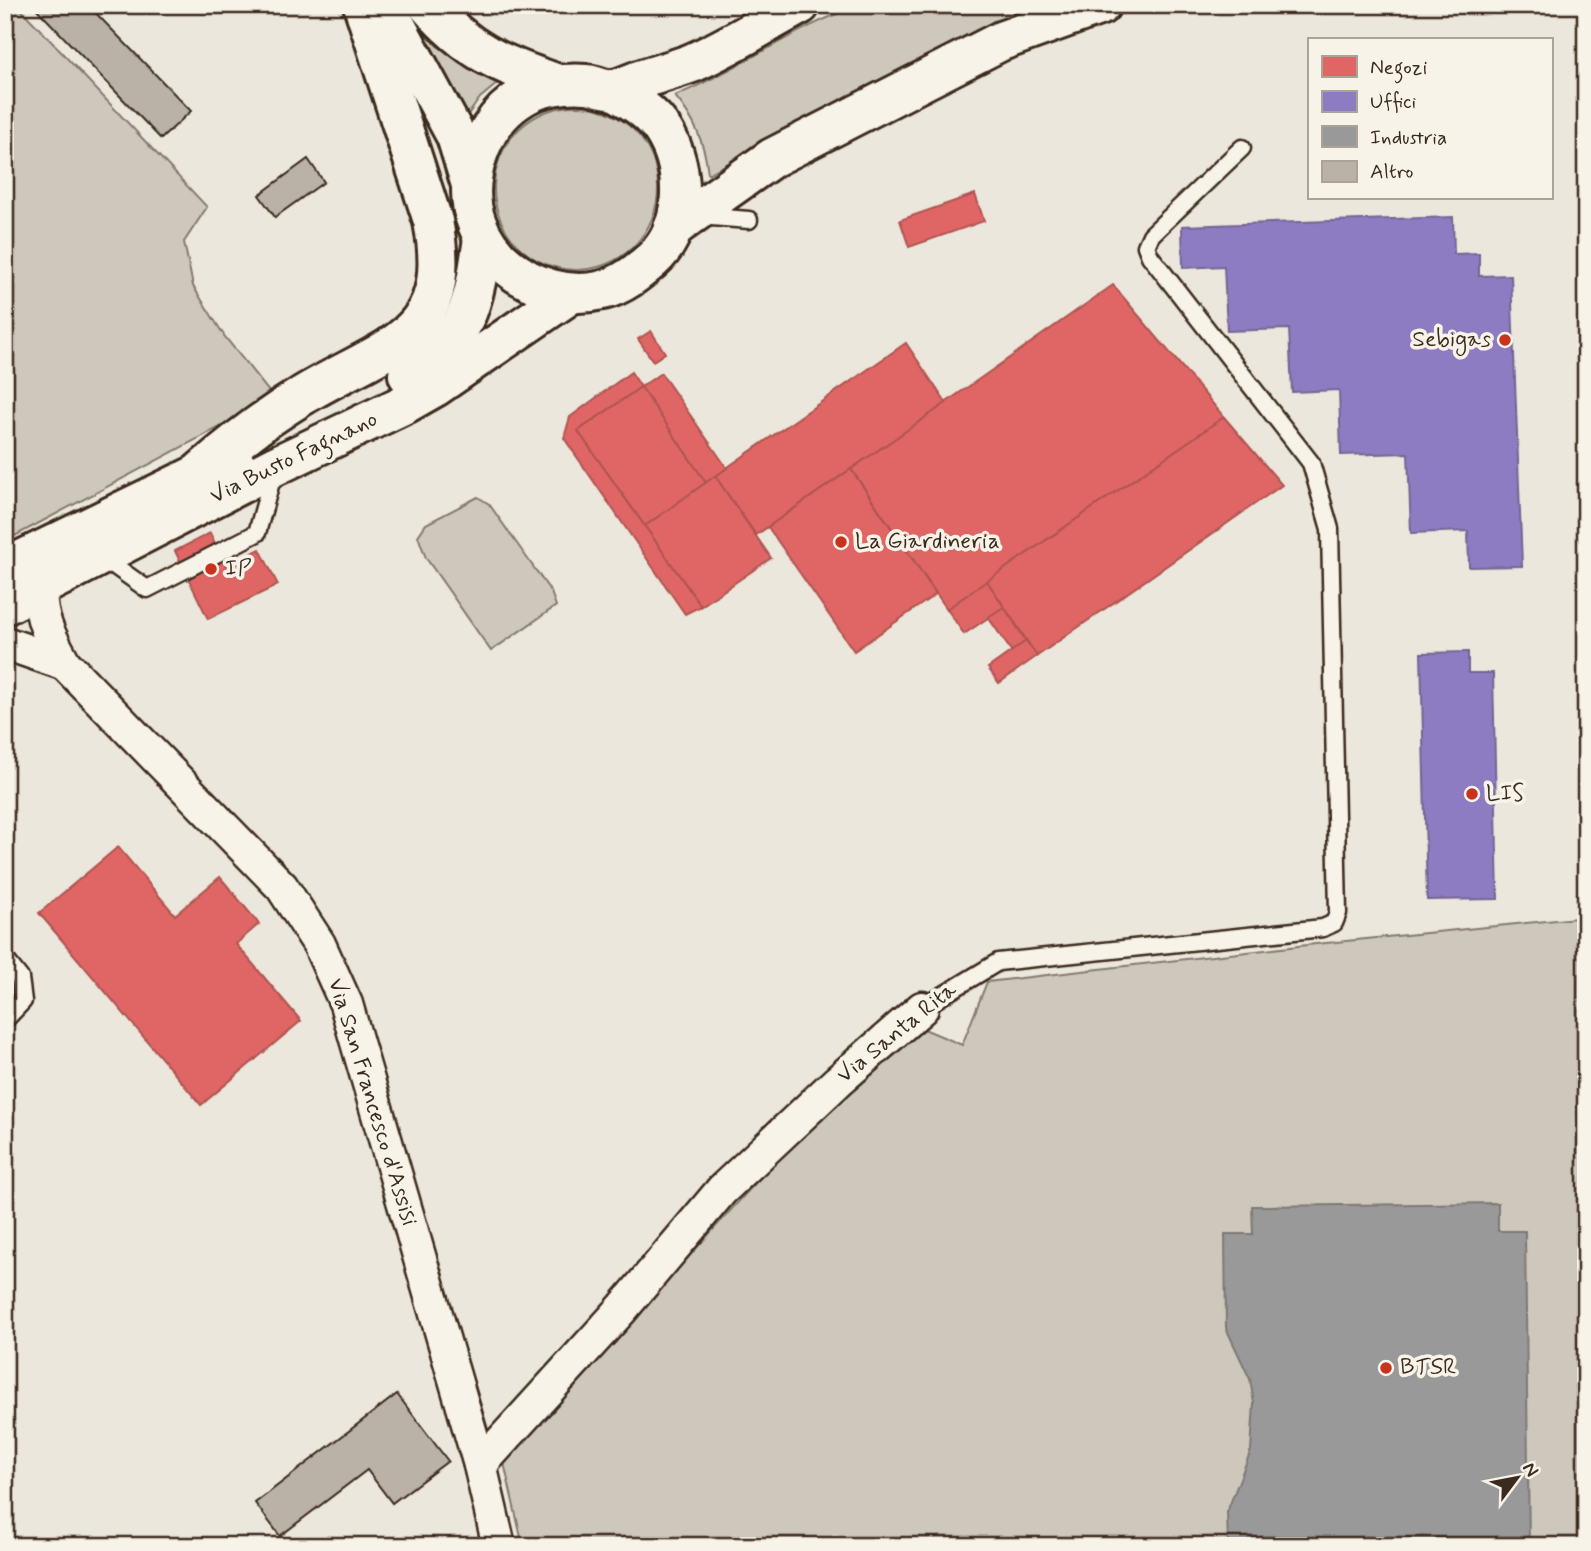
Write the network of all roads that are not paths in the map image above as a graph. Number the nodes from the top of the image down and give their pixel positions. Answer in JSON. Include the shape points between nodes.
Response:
{"nodes":[{"id":1,"x":363,"y":5,"type":"edge"},
{"id":2,"x":385,"y":5,"type":"edge"},
{"id":3,"x":428,"y":5,"type":"edge"},
{"id":4,"x":800,"y":5,"type":"edge"},
{"id":5,"x":1101,"y":5,"type":"edge"},
{"id":6,"x":558,"y":84,"type":"junction"},
{"id":7,"x":611,"y":89,"type":"junction"},
{"id":8,"x":1242,"y":148,"type":"dead end"},
{"id":9,"x":471,"y":185,"type":"junction"},
{"id":10,"x":749,"y":220,"type":"dead end"},
{"id":11,"x":682,"y":222,"type":"junction"},
{"id":12,"x":483,"y":238,"type":"junction"},
{"id":13,"x":572,"y":293,"type":"junction"},
{"id":14,"x":275,"y":466,"type":"junction"},
{"id":15,"x":201,"y":471,"type":"junction"},
{"id":16,"x":100,"y":555,"type":"junction"},
{"id":17,"x":5,"y":568,"type":"edge"},
{"id":18,"x":41,"y":587,"type":"junction"},
{"id":19,"x":5,"y":605,"type":"edge"},
{"id":20,"x":5,"y":643,"type":"edge"},
{"id":21,"x":65,"y":664,"type":"junction"},
{"id":22,"x":5,"y":959,"type":"edge"},
{"id":23,"x":922,"y":1008,"type":"joint"},
{"id":24,"x":5,"y":1020,"type":"edge"},
{"id":25,"x":480,"y":1465,"type":"junction"},
{"id":26,"x":499,"y":1546,"type":"edge"}],
"edges":[{"from":1,"to":15,"type":"main road","via":[[433,221],[439,281],[430,306],[398,343],[244,433]]},
{"from":2,"to":9,"type":"main road","via":[[456,136]]},
{"from":3,"to":6,"type":"main road","via":[[472,48]]},
{"from":4,"to":7,"type":"main road","via":[[693,62]]},
{"from":5,"to":11,"type":"main road","via":[[1001,41],[772,158]]},
{"from":6,"to":7,"type":"main road","via":[[585,83]]},
{"from":6,"to":9,"type":"main road","via":[[524,96],[497,119],[478,150]]},
{"from":7,"to":11,"type":"main road","via":[[641,106],[664,131],[678,161]]},
{"from":8,"to":23,"type":"lane","name":"Via Santa Rita","via":[[1151,235],[1146,246],[1311,463],[1330,529],[1338,913],[1334,923],[1323,928],[998,962]]},
{"from":9,"to":12,"type":"main road"},
{"from":10,"to":11,"type":"lane"},
{"from":11,"to":13,"type":"main road","via":[[633,277],[603,290]]},
{"from":12,"to":13,"type":"main road","via":[[499,260],[520,277],[545,289]]},
{"from":12,"to":15,"type":"main road","name":"Via Busto Fagnano","via":[[467,317],[457,337],[440,353],[387,386]]},
{"from":13,"to":14,"type":"main road","name":"Via Busto Fagnano","via":[[435,387]]},
{"from":14,"to":16,"type":"main road","name":"Via Busto Fagnano"},
{"from":14,"to":16,"type":"lane","via":[[257,533],[147,589]]},
{"from":15,"to":17,"type":"main road","name":"Via Busto Fagnano"},
{"from":16,"to":18,"type":"main road","name":"Via Busto Fagnano"},
{"from":18,"to":19,"type":"main road","name":"Via Busto Fagnano"},
{"from":18,"to":21,"type":"street","name":"Via San Francesco d'Assisi","via":[[44,620]]},
{"from":20,"to":21,"type":"street","name":"Via San Francesco d'Assisi"},
{"from":21,"to":25,"type":"street","name":"Via San Francesco d'Assisi","via":[[260,862],[319,944],[346,1004]]},
{"from":22,"to":24,"type":"lane","via":[[20,978],[23,1001]]},
{"from":23,"to":25,"type":"street","name":"Via Santa Rita","via":[[722,1190],[622,1309]]},
{"from":25,"to":26,"type":"street","name":"Via San Francesco d'Assisi"}]}
